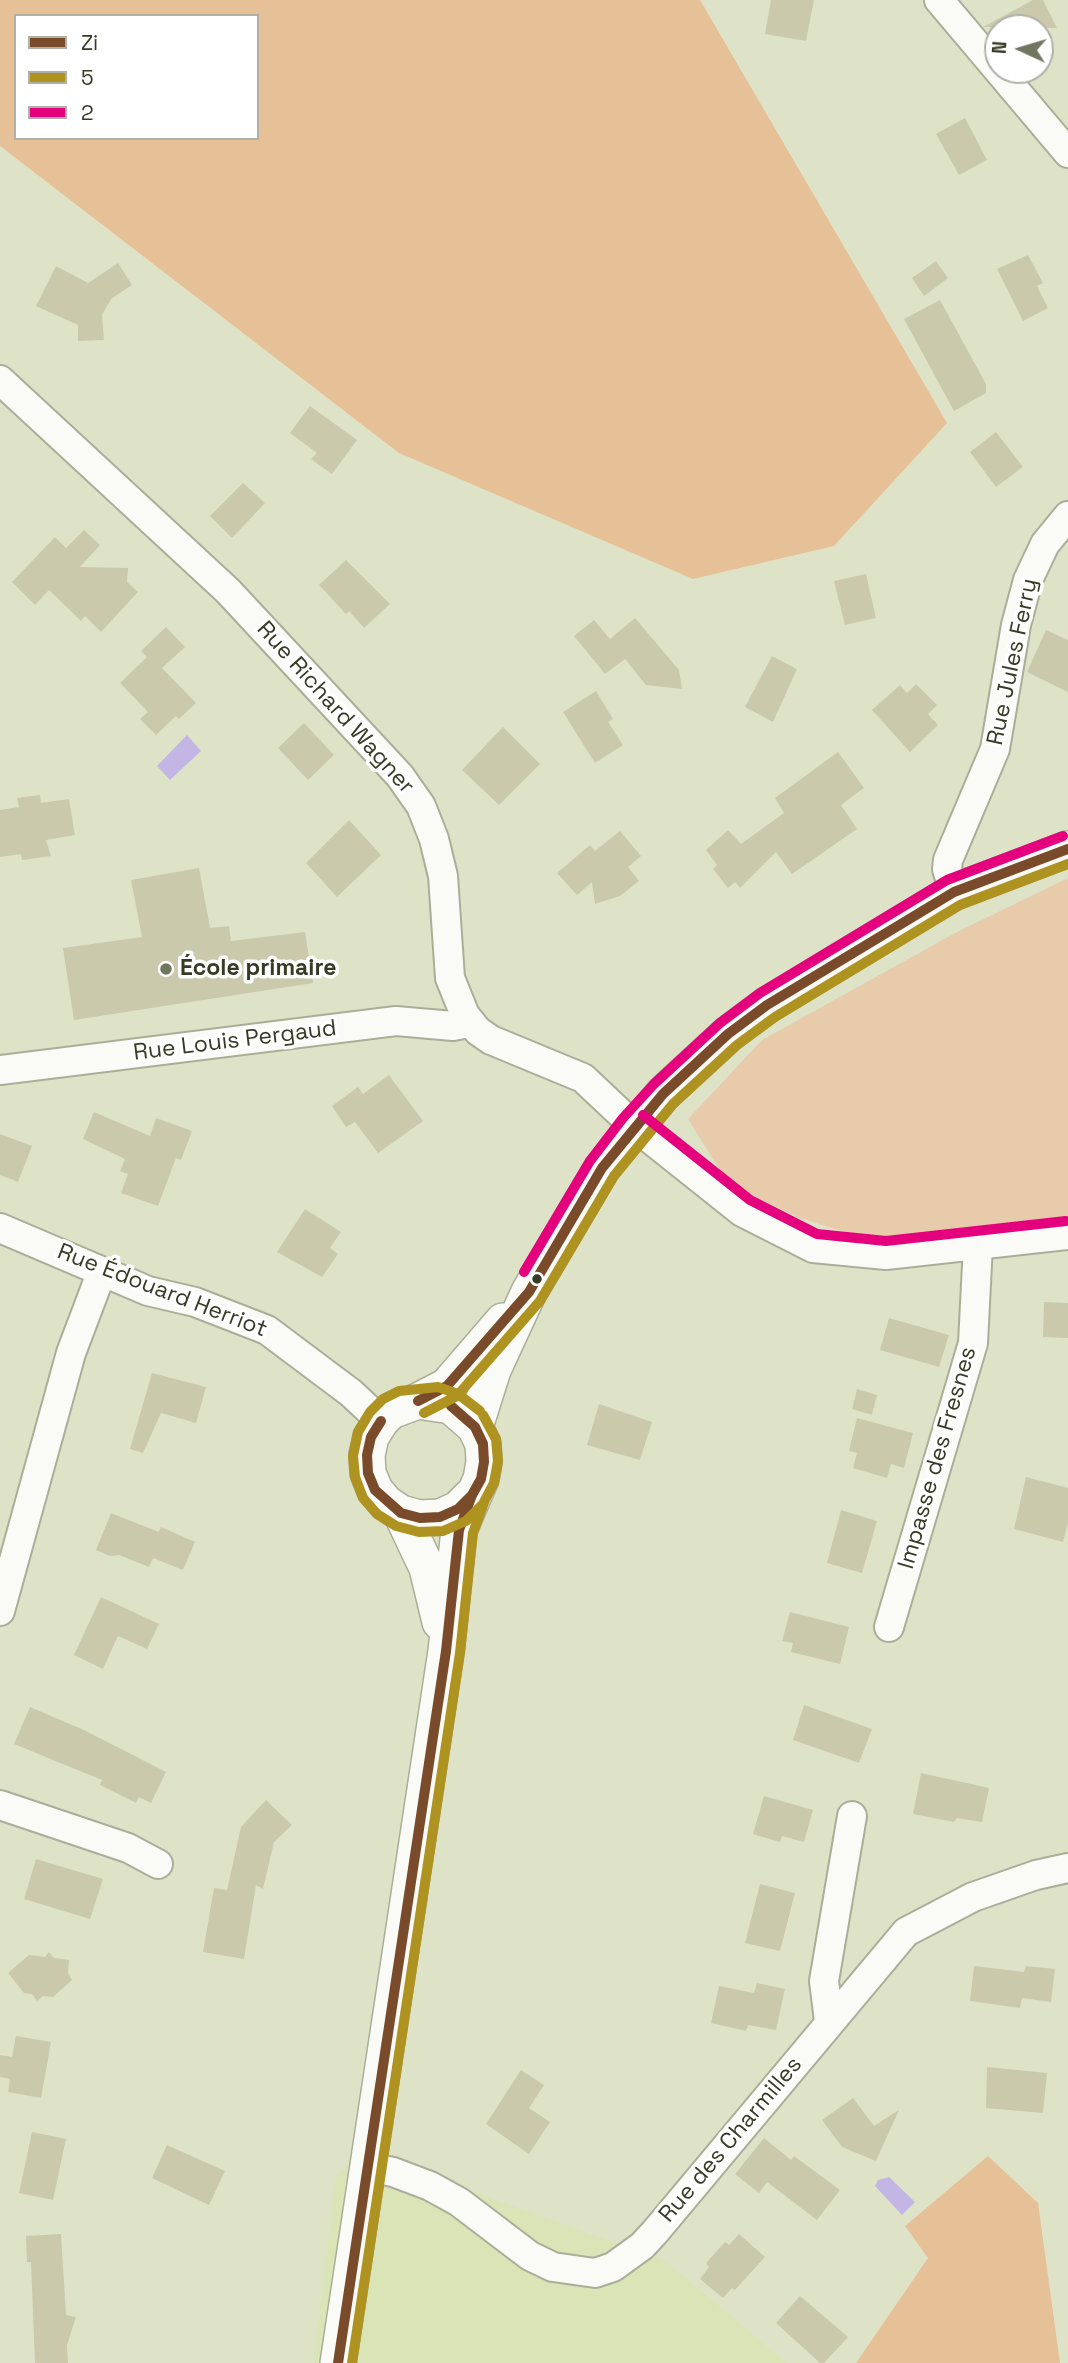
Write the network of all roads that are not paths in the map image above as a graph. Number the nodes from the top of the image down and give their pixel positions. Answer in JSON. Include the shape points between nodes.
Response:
{"nodes":[{"id":1,"x":939,"y":0,"type":"edge"},
{"id":2,"x":1068,"y":153,"type":"edge"},
{"id":3,"x":0,"y":380,"type":"edge"},
{"id":4,"x":1068,"y":516,"type":"edge"},
{"id":5,"x":1068,"y":849,"type":"edge"},
{"id":6,"x":954,"y":892,"type":"junction"},
{"id":7,"x":470,"y":1023,"type":"junction"},
{"id":8,"x":0,"y":1070,"type":"edge"},
{"id":9,"x":634,"y":1126,"type":"junction"},
{"id":10,"x":0,"y":1228,"type":"edge"},
{"id":11,"x":1068,"y":1235,"type":"edge"},
{"id":12,"x":978,"y":1245,"type":"junction"},
{"id":13,"x":102,"y":1271,"type":"junction"},
{"id":14,"x":528,"y":1292,"type":"junction"},
{"id":15,"x":418,"y":1401,"type":"junction"},
{"id":16,"x":381,"y":1422,"type":"junction"},
{"id":17,"x":475,"y":1427,"type":"junction"},
{"id":18,"x":472,"y":1495,"type":"junction"},
{"id":19,"x":401,"y":1513,"type":"junction"},
{"id":20,"x":0,"y":1611,"type":"edge"},
{"id":21,"x":888,"y":1627,"type":"dead end"},
{"id":22,"x":446,"y":1651,"type":"junction"},
{"id":23,"x":0,"y":1805,"type":"edge"},
{"id":24,"x":852,"y":1816,"type":"dead end"},
{"id":25,"x":158,"y":1864,"type":"dead end"},
{"id":26,"x":1068,"y":1868,"type":"edge"},
{"id":27,"x":829,"y":2021,"type":"junction"},
{"id":28,"x":369,"y":2167,"type":"junction"},
{"id":29,"x":338,"y":2363,"type":"edge"}],
"edges":[{"from":1,"to":2,"type":"street"},
{"from":3,"to":7,"type":"street","name":"Rue Richard Wagner","via":[[228,591],[400,776],[421,806],[434,839],[443,876],[450,978]]},
{"from":4,"to":6,"type":"street","name":"Rue Jules Ferry","via":[[1045,544],[1028,580],[996,749],[948,860]]},
{"from":5,"to":6,"type":"main road"},
{"from":6,"to":9,"type":"main road","via":[[766,1005],[693,1065]]},
{"from":7,"to":8,"type":"street","name":"Rue Louis Pergaud","via":[[396,1021]]},
{"from":7,"to":9,"type":"street","name":"Rue Richard Wagner","via":[[491,1041],[583,1078]]},
{"from":9,"to":12,"type":"street","name":"Rue Richard Wagner","via":[[742,1212],[813,1248],[876,1255]]},
{"from":9,"to":14,"type":"main road","via":[[602,1167]]},
{"from":10,"to":13,"type":"street","name":"Rue Édouard Herriot"},
{"from":11,"to":12,"type":"street","name":"Rue Richard Wagner"},
{"from":12,"to":21,"type":"street","name":"Impasse des Fresnes","via":[[973,1343]]},
{"from":13,"to":16,"type":"street","name":"Rue Édouard Herriot","via":[[267,1330],[351,1393]]},
{"from":13,"to":20,"type":"street","via":[[71,1353]]},
{"from":14,"to":15,"type":"main road","via":[[447,1386]]},
{"from":14,"to":17,"type":"main road","via":[[493,1370]]},
{"from":15,"to":16,"type":"main road","via":[[391,1411]]},
{"from":15,"to":17,"type":"main road","via":[[451,1406]]},
{"from":16,"to":19,"type":"main road","via":[[371,1437],[368,1473],[375,1490]]},
{"from":17,"to":18,"type":"main road","via":[[484,1462]]},
{"from":18,"to":19,"type":"main road","via":[[458,1509],[440,1517]]},
{"from":18,"to":22,"type":"main road","via":[[458,1530]]},
{"from":19,"to":22,"type":"main road","via":[[427,1568]]},
{"from":22,"to":28,"type":"main road"},
{"from":23,"to":25,"type":"street","via":[[128,1848]]},
{"from":24,"to":27,"type":"street","via":[[824,1982]]},
{"from":26,"to":27,"type":"street","name":"Rue des Charmilles","via":[[973,1898],[906,1932]]},
{"from":27,"to":28,"type":"street","name":"Rue des Charmilles","via":[[642,2246],[613,2267],[595,2273],[553,2267],[430,2186]]},
{"from":28,"to":29,"type":"main road"}]}
